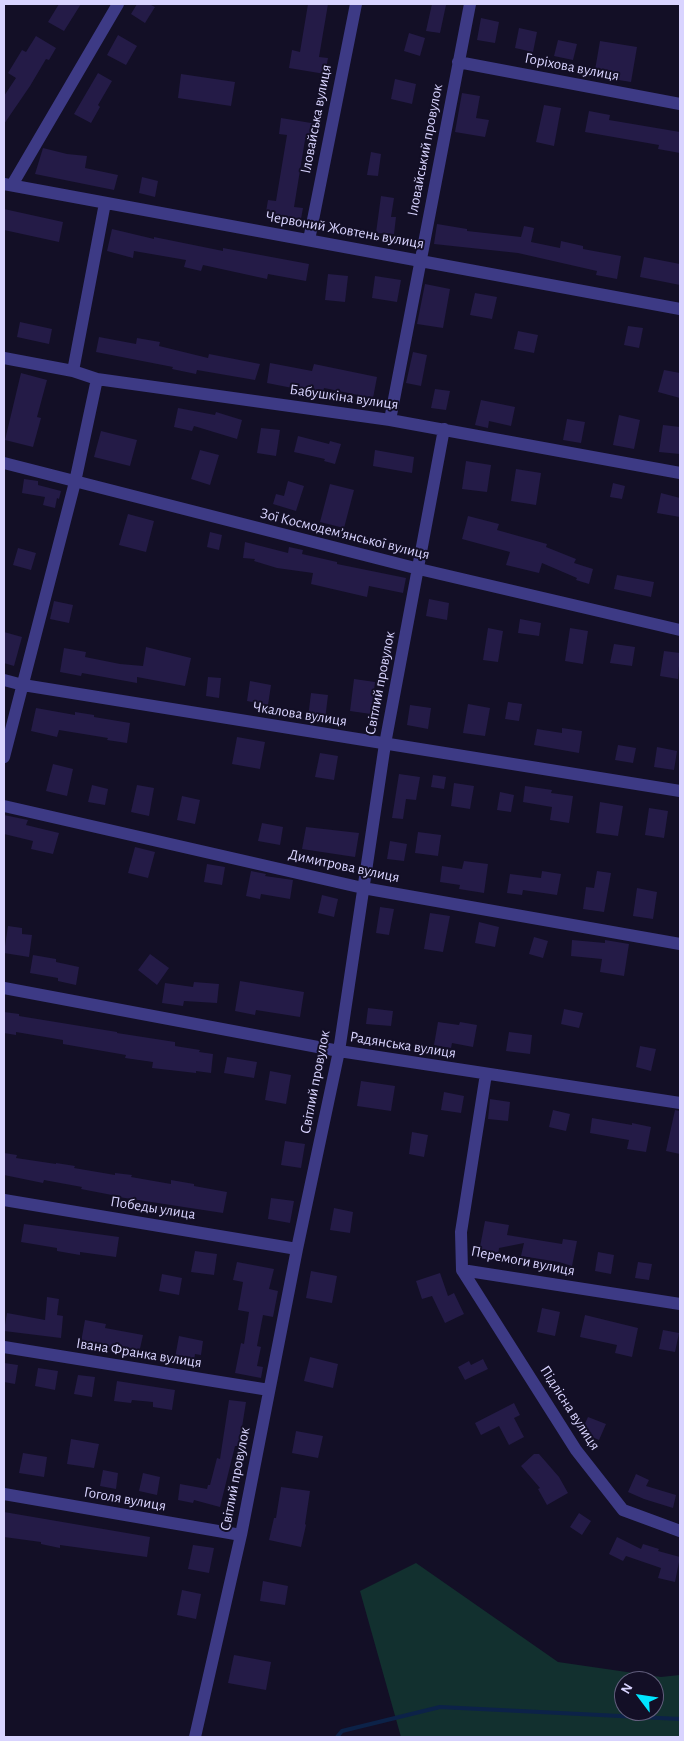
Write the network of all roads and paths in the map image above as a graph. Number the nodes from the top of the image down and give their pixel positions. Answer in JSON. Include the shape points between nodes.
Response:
{"nodes":[{"id":1,"x":118,"y":4,"type":"edge"},
{"id":2,"x":356,"y":4,"type":"edge"},
{"id":3,"x":470,"y":4,"type":"edge"},
{"id":4,"x":458,"y":62,"type":"junction"},
{"id":5,"x":680,"y":104,"type":"edge"},
{"id":6,"x":8,"y":185,"type":"edge"},
{"id":7,"x":105,"y":203,"type":"junction"},
{"id":8,"x":309,"y":240,"type":"junction"},
{"id":9,"x":420,"y":261,"type":"junction"},
{"id":10,"x":680,"y":309,"type":"edge"},
{"id":11,"x":4,"y":358,"type":"edge"},
{"id":12,"x":73,"y":371,"type":"junction"},
{"id":13,"x":96,"y":379,"type":"junction"},
{"id":14,"x":390,"y":420,"type":"junction"},
{"id":15,"x":444,"y":429,"type":"junction"},
{"id":16,"x":4,"y":463,"type":"edge"},
{"id":17,"x":680,"y":473,"type":"edge"},
{"id":18,"x":75,"y":482,"type":"junction"},
{"id":19,"x":419,"y":569,"type":"junction"},
{"id":20,"x":680,"y":630,"type":"edge"},
{"id":21,"x":4,"y":680,"type":"edge"},
{"id":22,"x":24,"y":685,"type":"junction"},
{"id":23,"x":385,"y":744,"type":"junction"},
{"id":24,"x":4,"y":757,"type":"edge"},
{"id":25,"x":680,"y":792,"type":"edge"},
{"id":26,"x":4,"y":806,"type":"edge"},
{"id":27,"x":363,"y":888,"type":"junction"},
{"id":28,"x":680,"y":944,"type":"edge"},
{"id":29,"x":4,"y":988,"type":"edge"},
{"id":30,"x":339,"y":1051,"type":"junction"},
{"id":31,"x":486,"y":1074,"type":"junction"},
{"id":32,"x":680,"y":1104,"type":"edge"},
{"id":33,"x":4,"y":1200,"type":"edge"},
{"id":34,"x":298,"y":1249,"type":"junction"},
{"id":35,"x":462,"y":1270,"type":"junction"},
{"id":36,"x":680,"y":1304,"type":"edge"},
{"id":37,"x":4,"y":1347,"type":"edge"},
{"id":38,"x":269,"y":1390,"type":"junction"},
{"id":39,"x":4,"y":1494,"type":"edge"},
{"id":40,"x":680,"y":1531,"type":"edge"},
{"id":41,"x":241,"y":1535,"type":"junction"},
{"id":42,"x":195,"y":1737,"type":"edge"}],
"edges":[{"from":1,"to":6,"type":"street"},
{"from":2,"to":8,"type":"street","name":"Іловайська вулиця"},
{"from":3,"to":4,"type":"street","name":"Іловайський провулок"},
{"from":4,"to":5,"type":"street","name":"Горіхова вулиця"},
{"from":4,"to":9,"type":"street","name":"Іловайський провулок"},
{"from":6,"to":7,"type":"street","name":"Червоний Жовтень вулиця"},
{"from":7,"to":8,"type":"street","name":"Червоний Жовтень вулиця"},
{"from":7,"to":12,"type":"street"},
{"from":8,"to":9,"type":"street","name":"Червоний Жовтень вулиця"},
{"from":9,"to":10,"type":"street","name":"Червоний Жовтень вулиця"},
{"from":9,"to":14,"type":"street","name":"Іловайський провулок"},
{"from":11,"to":12,"type":"street","name":"Бабушкіна вулиця"},
{"from":12,"to":13,"type":"street","name":"Бабушкіна вулиця"},
{"from":13,"to":14,"type":"street","name":"Бабушкіна вулиця"},
{"from":13,"to":18,"type":"street"},
{"from":14,"to":15,"type":"street","name":"Бабушкіна вулиця"},
{"from":15,"to":17,"type":"street","name":"Бабушкіна вулиця"},
{"from":15,"to":19,"type":"street","name":"Світлий провулок"},
{"from":16,"to":18,"type":"street","name":"Зої Космодем’янської вулиця"},
{"from":18,"to":19,"type":"street","name":"Зої Космодем’янської вулиця"},
{"from":18,"to":22,"type":"street"},
{"from":19,"to":20,"type":"street","name":"Зої Космодем’янської вулиця"},
{"from":19,"to":23,"type":"street","name":"Світлий провулок"},
{"from":21,"to":22,"type":"street","name":"Чкалова вулиця"},
{"from":22,"to":23,"type":"street","name":"Чкалова вулиця"},
{"from":22,"to":24,"type":"street"},
{"from":23,"to":25,"type":"street","name":"Чкалова вулиця"},
{"from":23,"to":27,"type":"street","name":"Світлий провулок"},
{"from":26,"to":27,"type":"street","name":"Димитрова вулиця"},
{"from":27,"to":28,"type":"street","name":"Димитрова вулиця"},
{"from":27,"to":30,"type":"street","name":"Світлий провулок"},
{"from":29,"to":30,"type":"street","name":"Радянська вулиця"},
{"from":30,"to":31,"type":"street","name":"Радянська вулиця"},
{"from":30,"to":34,"type":"street","name":"Світлий провулок"},
{"from":31,"to":32,"type":"street","name":"Радянська вулиця"},
{"from":31,"to":35,"type":"street","name":"Перемоги вулиця","via":[[461,1232]]},
{"from":33,"to":34,"type":"street","name":"Победы улица"},
{"from":34,"to":38,"type":"street","name":"Світлий провулок"},
{"from":35,"to":36,"type":"street","name":"Перемоги вулиця"},
{"from":35,"to":40,"type":"street","name":"Підлісна вулиця","via":[[576,1450],[624,1510]]},
{"from":37,"to":38,"type":"street","name":"Івана Франка вулиця"},
{"from":38,"to":41,"type":"street","name":"Світлий провулок"},
{"from":39,"to":41,"type":"street","name":"Гоголя вулиця"},
{"from":41,"to":42,"type":"street","name":"Світлий провулок"}]}
